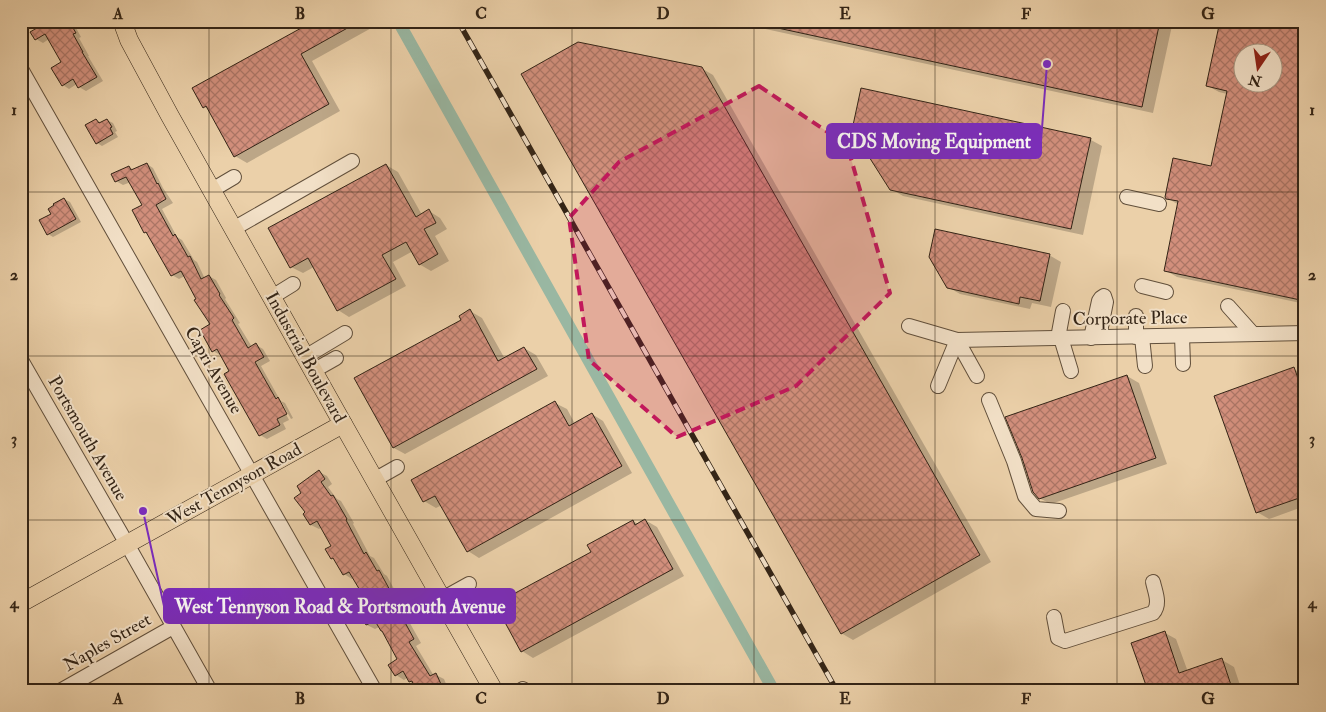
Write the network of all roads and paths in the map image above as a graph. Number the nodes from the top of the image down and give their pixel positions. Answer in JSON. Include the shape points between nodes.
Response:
{"nodes":[{"id":1,"x":122,"y":21,"type":"edge"},
{"id":2,"x":21,"y":69,"type":"edge"},
{"id":3,"x":352,"y":161,"type":"dead end"},
{"id":4,"x":234,"y":177,"type":"dead end"},
{"id":5,"x":212,"y":190,"type":"junction"},
{"id":6,"x":1126,"y":197,"type":"dead end"},
{"id":7,"x":1159,"y":204,"type":"dead end"},
{"id":8,"x":233,"y":229,"type":"junction"},
{"id":9,"x":293,"y":284,"type":"dead end"},
{"id":10,"x":1142,"y":286,"type":"dead end"},
{"id":11,"x":1166,"y":292,"type":"dead end"},
{"id":12,"x":272,"y":297,"type":"junction"},
{"id":13,"x":1228,"y":306,"type":"dead end"},
{"id":14,"x":1063,"y":311,"type":"dead end"},
{"id":15,"x":1136,"y":316,"type":"dead end"},
{"id":16,"x":909,"y":326,"type":"dead end"},
{"id":17,"x":344,"y":333,"type":"dead end"},
{"id":18,"x":1305,"y":333,"type":"edge"},
{"id":19,"x":1253,"y":334,"type":"junction"},
{"id":20,"x":1182,"y":336,"type":"junction"},
{"id":21,"x":1139,"y":337,"type":"junction"},
{"id":22,"x":1060,"y":338,"type":"junction"},
{"id":23,"x":957,"y":340,"type":"junction"},
{"id":24,"x":336,"y":358,"type":"dead end"},
{"id":25,"x":21,"y":360,"type":"edge"},
{"id":26,"x":309,"y":364,"type":"junction"},
{"id":27,"x":1183,"y":364,"type":"dead end"},
{"id":28,"x":1145,"y":366,"type":"dead end"},
{"id":29,"x":1071,"y":371,"type":"dead end"},
{"id":30,"x":977,"y":376,"type":"dead end"},
{"id":31,"x":938,"y":386,"type":"dead end"},
{"id":32,"x":989,"y":400,"type":"dead end"},
{"id":33,"x":342,"y":424,"type":"junction"},
{"id":34,"x":397,"y":467,"type":"dead end"},
{"id":35,"x":252,"y":474,"type":"junction"},
{"id":36,"x":374,"y":480,"type":"junction"},
{"id":37,"x":1059,"y":511,"type":"dead end"},
{"id":38,"x":128,"y":544,"type":"junction"},
{"id":39,"x":1153,"y":582,"type":"dead end"},
{"id":40,"x":470,"y":584,"type":"dead end"},
{"id":41,"x":442,"y":599,"type":"junction"},
{"id":42,"x":21,"y":603,"type":"edge"},
{"id":43,"x":1054,"y":617,"type":"dead end"},
{"id":44,"x":173,"y":627,"type":"junction"},
{"id":45,"x":60,"y":691,"type":"edge"},
{"id":46,"x":210,"y":691,"type":"edge"},
{"id":47,"x":374,"y":691,"type":"edge"},
{"id":48,"x":494,"y":691,"type":"edge"}],
"edges":[{"from":1,"to":5,"type":"main road","name":"Industrial Boulevard","via":[[129,40]]},
{"from":2,"to":35,"type":"street","name":"Capri Avenue"},
{"from":3,"to":8,"type":"street"},
{"from":4,"to":5,"type":"street"},
{"from":5,"to":8,"type":"main road","name":"Industrial Boulevard"},
{"from":6,"to":7,"type":"street"},
{"from":8,"to":12,"type":"main road","name":"Industrial Boulevard"},
{"from":9,"to":12,"type":"street"},
{"from":10,"to":11,"type":"street"},
{"from":12,"to":26,"type":"main road","name":"Industrial Boulevard"},
{"from":13,"to":19,"type":"street"},
{"from":14,"to":22,"type":"street"},
{"from":15,"to":21,"type":"street"},
{"from":16,"to":23,"type":"street","name":"Corporate Place"},
{"from":17,"to":26,"type":"street"},
{"from":18,"to":19,"type":"street","name":"Corporate Place"},
{"from":19,"to":20,"type":"street","name":"Corporate Place"},
{"from":20,"to":21,"type":"street","name":"Corporate Place"},
{"from":20,"to":27,"type":"street"},
{"from":21,"to":22,"type":"street","name":"Corporate Place"},
{"from":21,"to":28,"type":"street"},
{"from":22,"to":23,"type":"street","name":"Corporate Place"},
{"from":22,"to":29,"type":"street"},
{"from":23,"to":30,"type":"street"},
{"from":23,"to":31,"type":"street"},
{"from":24,"to":26,"type":"street"},
{"from":25,"to":38,"type":"street","name":"Portsmouth Avenue"},
{"from":26,"to":33,"type":"main road","name":"Industrial Boulevard"},
{"from":32,"to":37,"type":"street","via":[[1025,496],[1036,508]]},
{"from":33,"to":35,"type":"main road","name":"West Tennyson Road"},
{"from":33,"to":36,"type":"main road","name":"Industrial Boulevard"},
{"from":34,"to":36,"type":"street"},
{"from":35,"to":38,"type":"main road","name":"West Tennyson Road"},
{"from":35,"to":47,"type":"street","name":"Capri Avenue"},
{"from":36,"to":41,"type":"main road","name":"Industrial Boulevard"},
{"from":38,"to":42,"type":"main road","name":"West Tennyson Road"},
{"from":38,"to":44,"type":"street","name":"Portsmouth Avenue"},
{"from":39,"to":43,"type":"street","via":[[1158,605],[1153,613],[1065,641],[1058,638]]},
{"from":40,"to":41,"type":"street"},
{"from":41,"to":48,"type":"main road","name":"Industrial Boulevard"},
{"from":44,"to":45,"type":"street","name":"Naples Street"},
{"from":44,"to":46,"type":"street","name":"Portsmouth Avenue"}]}
